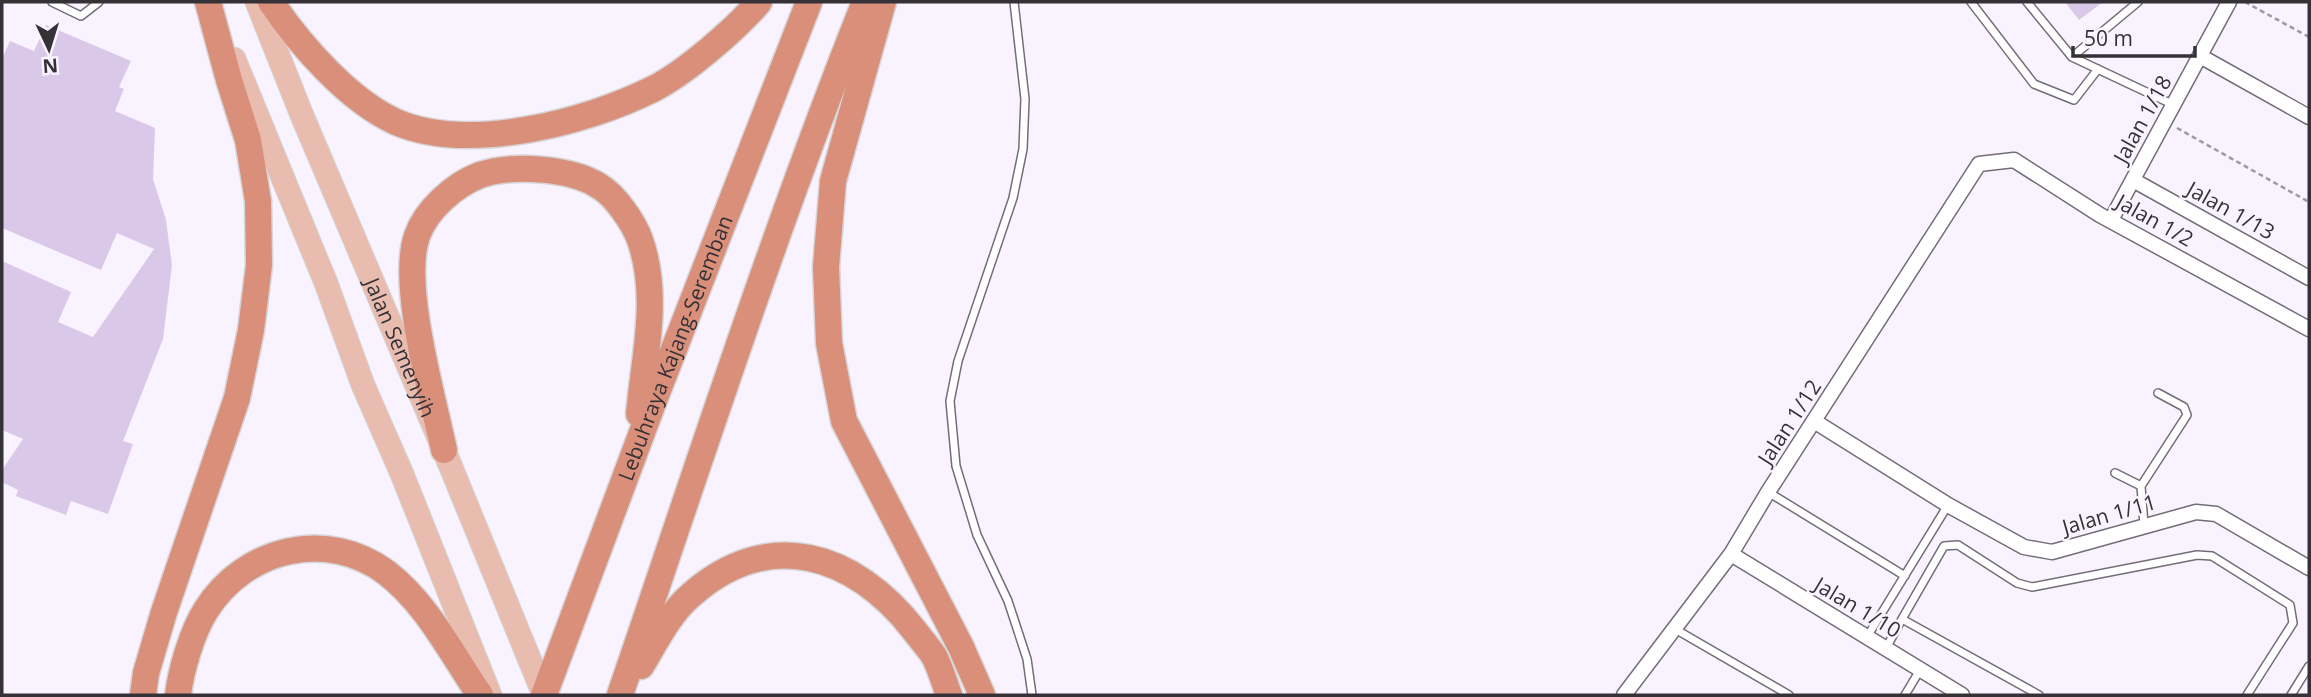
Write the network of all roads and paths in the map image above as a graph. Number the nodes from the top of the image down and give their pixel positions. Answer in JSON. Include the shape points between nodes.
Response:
{"nodes":[{"id":1,"x":52,"y":2,"type":"edge"},
{"id":2,"x":99,"y":2,"type":"edge"},
{"id":3,"x":210,"y":2,"type":"edge"},
{"id":4,"x":257,"y":2,"type":"edge"},
{"id":5,"x":271,"y":2,"type":"edge"},
{"id":6,"x":759,"y":2,"type":"edge"},
{"id":7,"x":809,"y":2,"type":"edge"},
{"id":8,"x":864,"y":2,"type":"edge"},
{"id":9,"x":883,"y":2,"type":"edge"},
{"id":10,"x":1014,"y":2,"type":"edge"},
{"id":11,"x":1970,"y":2,"type":"edge"},
{"id":12,"x":2028,"y":2,"type":"edge"},
{"id":13,"x":2138,"y":2,"type":"edge"},
{"id":14,"x":2230,"y":2,"type":"edge"},
{"id":15,"x":2245,"y":2,"type":"edge"},
{"id":16,"x":2309,"y":37,"type":"edge"},
{"id":17,"x":2200,"y":56,"type":"junction"},
{"id":18,"x":2072,"y":57,"type":"junction"},
{"id":19,"x":2098,"y":69,"type":"junction"},
{"id":20,"x":2174,"y":105,"type":"junction"},
{"id":21,"x":2309,"y":117,"type":"edge"},
{"id":22,"x":2165,"y":121,"type":"junction"},
{"id":23,"x":1979,"y":164,"type":"joint"},
{"id":24,"x":2133,"y":180,"type":"junction"},
{"id":25,"x":2309,"y":202,"type":"edge"},
{"id":26,"x":2111,"y":220,"type":"junction"},
{"id":27,"x":2309,"y":278,"type":"edge"},
{"id":28,"x":2309,"y":328,"type":"edge"},
{"id":29,"x":2158,"y":393,"type":"dead end"},
{"id":30,"x":1814,"y":421,"type":"junction"},
{"id":31,"x":636,"y":447,"type":"junction"},
{"id":32,"x":444,"y":450,"type":"junction"},
{"id":33,"x":2115,"y":473,"type":"dead end"},
{"id":34,"x":2141,"y":486,"type":"junction"},
{"id":35,"x":1768,"y":492,"type":"junction"},
{"id":36,"x":1948,"y":505,"type":"junction"},
{"id":37,"x":2144,"y":525,"type":"junction"},
{"id":38,"x":1731,"y":554,"type":"junction"},
{"id":39,"x":2309,"y":568,"type":"edge"},
{"id":40,"x":1905,"y":576,"type":"junction"},
{"id":41,"x":1902,"y":619,"type":"junction"},
{"id":42,"x":1674,"y":629,"type":"junction"},
{"id":43,"x":1867,"y":637,"type":"junction"},
{"id":44,"x":1886,"y":648,"type":"junction"},
{"id":45,"x":2309,"y":666,"type":"edge"},
{"id":46,"x":1920,"y":670,"type":"junction"},
{"id":47,"x":1631,"y":693,"type":"edge"},
{"id":48,"x":143,"y":695,"type":"edge"},
{"id":49,"x":177,"y":695,"type":"edge"},
{"id":50,"x":480,"y":695,"type":"edge"},
{"id":51,"x":490,"y":695,"type":"edge"},
{"id":52,"x":544,"y":695,"type":"edge"},
{"id":53,"x":622,"y":695,"type":"edge"},
{"id":54,"x":949,"y":695,"type":"edge"},
{"id":55,"x":982,"y":695,"type":"edge"},
{"id":56,"x":1032,"y":695,"type":"edge"},
{"id":57,"x":1789,"y":695,"type":"edge"},
{"id":58,"x":1905,"y":695,"type":"edge"},
{"id":59,"x":1962,"y":695,"type":"edge"},
{"id":60,"x":2039,"y":695,"type":"edge"},
{"id":61,"x":2247,"y":695,"type":"edge"},
{"id":62,"x":2291,"y":695,"type":"edge"}],
"edges":[{"from":1,"to":2,"type":"lane","via":[[81,16]]},
{"from":3,"to":48,"type":"highway","via":[[248,140],[258,201],[260,265],[237,398],[164,612]]},
{"from":3,"to":51,"type":"main road"},
{"from":4,"to":32,"type":"main road","name":"Jalan Semenyih"},
{"from":5,"to":6,"type":"highway","via":[[294,36],[353,95],[396,121],[429,132],[467,134],[538,129],[654,88],[706,52]]},
{"from":7,"to":31,"type":"highway","name":"Lebuhraya Kajang-Seremban"},
{"from":8,"to":53,"type":"highway","via":[[773,249]]},
{"from":9,"to":55,"type":"highway","via":[[833,181],[826,267],[829,343],[844,422]]},
{"from":10,"to":56,"type":"lane","via":[[1025,99],[1023,149],[1013,198],[958,361],[950,401],[956,466],[978,535],[1008,601],[1027,659]]},
{"from":11,"to":19,"type":"lane","via":[[2034,84],[2074,100]]},
{"from":12,"to":18,"type":"lane"},
{"from":13,"to":18,"type":"lane"},
{"from":14,"to":17,"type":"street","name":"Jalan 1/18"},
{"from":15,"to":16,"type":"path"},
{"from":17,"to":20,"type":"street","name":"Jalan 1/18"},
{"from":17,"to":21,"type":"street"},
{"from":18,"to":19,"type":"lane"},
{"from":19,"to":20,"type":"lane"},
{"from":20,"to":22,"type":"street","name":"Jalan 1/18"},
{"from":22,"to":24,"type":"street","name":"Jalan 1/18"},
{"from":22,"to":25,"type":"path"},
{"from":23,"to":26,"type":"street","name":"Jalan 1/2","via":[[2014,160]]},
{"from":23,"to":30,"type":"street","name":"Jalan 1/12"},
{"from":24,"to":26,"type":"street","name":"Jalan 1/18"},
{"from":24,"to":27,"type":"street","name":"Jalan 1/13"},
{"from":26,"to":28,"type":"street","name":"Jalan 1/2"},
{"from":29,"to":34,"type":"lane","via":[[2185,407],[2187,415]]},
{"from":30,"to":35,"type":"street","name":"Jalan 1/12"},
{"from":30,"to":36,"type":"street","name":"Jalan 1/11"},
{"from":31,"to":32,"type":"highway","via":[[650,321],[650,287],[640,240],[624,210],[600,186],[546,170],[519,169],[480,175],[452,192],[428,213],[416,237],[412,270],[416,322]]},
{"from":31,"to":52,"type":"highway","name":"Lebuhraya Kajang-Seremban"},
{"from":32,"to":52,"type":"main road","name":"Jalan Semenyih"},
{"from":33,"to":34,"type":"lane"},
{"from":34,"to":37,"type":"lane"},
{"from":35,"to":38,"type":"street","name":"Jalan 1/12"},
{"from":35,"to":40,"type":"lane"},
{"from":36,"to":37,"type":"street","name":"Jalan 1/11","via":[[2024,547],[2052,552]]},
{"from":36,"to":40,"type":"lane"},
{"from":37,"to":39,"type":"street","name":"Jalan 1/11","via":[[2196,512],[2216,514]]},
{"from":38,"to":42,"type":"street","name":"Jalan 1/12"},
{"from":38,"to":43,"type":"street","name":"Jalan 1/10"},
{"from":40,"to":43,"type":"lane"},
{"from":41,"to":44,"type":"lane"},
{"from":41,"to":60,"type":"lane"},
{"from":41,"to":61,"type":"lane","via":[[1944,546],[1958,545],[2017,583],[2032,587],[2197,555],[2212,556],[2290,605],[2293,623]]},
{"from":42,"to":47,"type":"street","name":"Jalan 1/12"},
{"from":42,"to":57,"type":"lane"},
{"from":43,"to":44,"type":"street","name":"Jalan 1/10"},
{"from":44,"to":46,"type":"street","name":"Jalan 1/10"},
{"from":45,"to":62,"type":"lane"},
{"from":46,"to":58,"type":"lane"},
{"from":46,"to":59,"type":"street","name":"Jalan 1/10"},
{"from":49,"to":50,"type":"highway","via":[[181,671],[206,610],[235,577],[273,554],[314,547],[353,554],[385,572],[417,599]]},
{"from":53,"to":54,"type":"highway","via":[[688,597],[732,566],[765,556],[801,555],[848,570],[895,606],[934,656]]}]}
